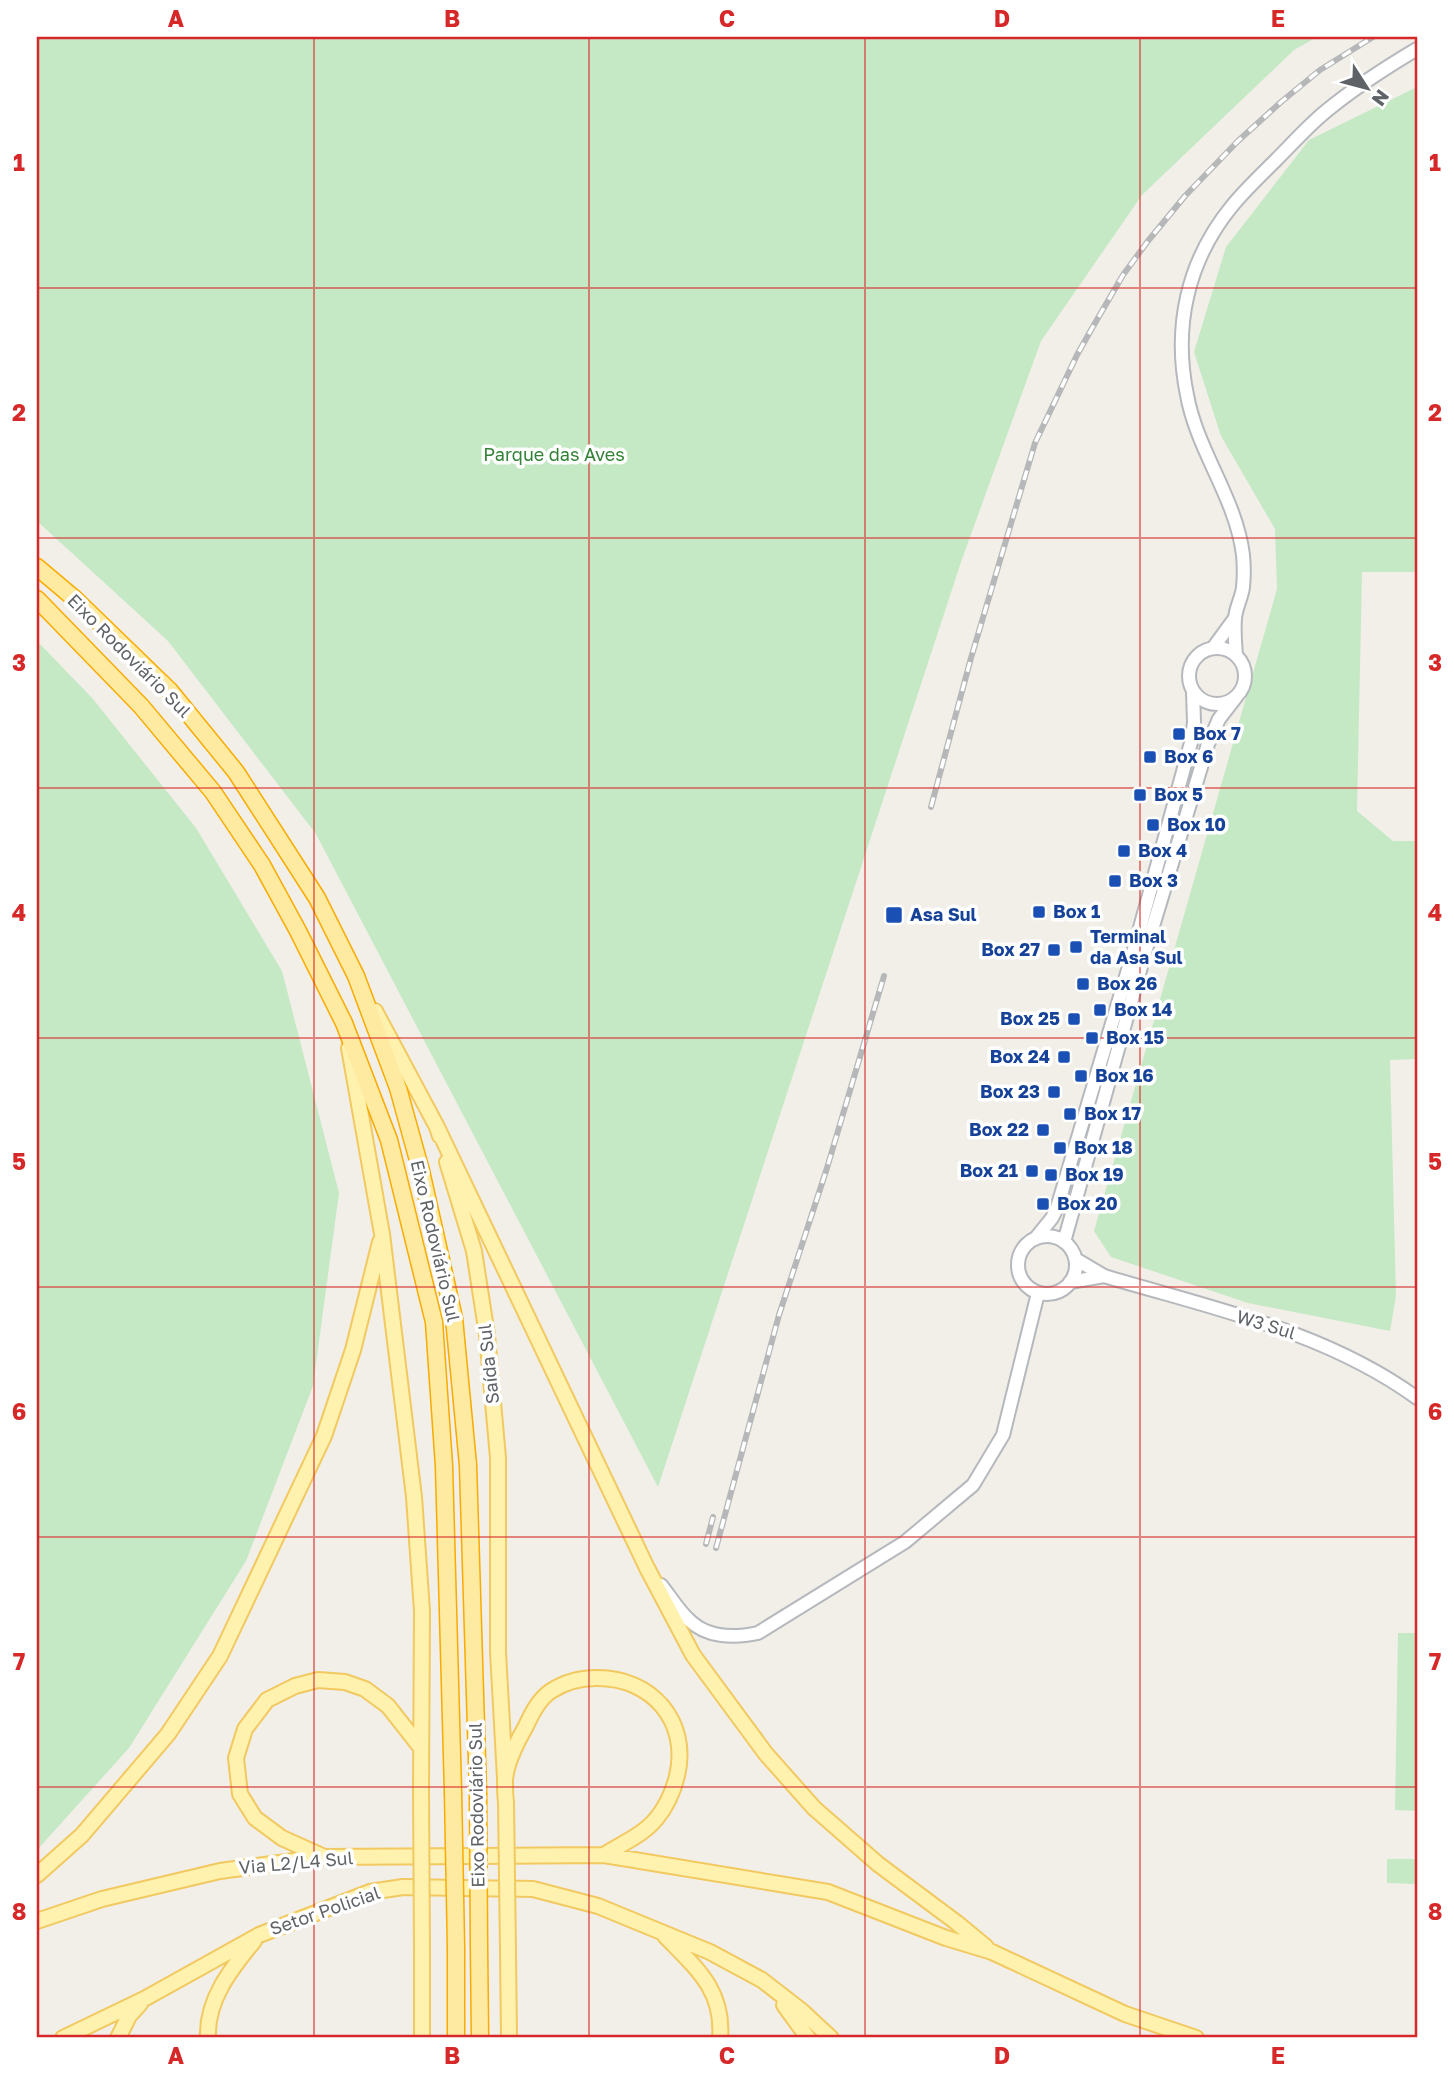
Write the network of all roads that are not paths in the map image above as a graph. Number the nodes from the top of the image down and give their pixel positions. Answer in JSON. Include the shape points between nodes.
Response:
{"nodes":[{"id":1,"x":1417,"y":49,"type":"edge"},
{"id":2,"x":37,"y":567,"type":"edge"},
{"id":3,"x":37,"y":599,"type":"edge"},
{"id":4,"x":1235,"y":617,"type":"junction"},
{"id":5,"x":1213,"y":648,"type":"junction"},
{"id":6,"x":1236,"y":655,"type":"junction"},
{"id":7,"x":1193,"y":692,"type":"junction"},
{"id":8,"x":1236,"y":697,"type":"junction"},
{"id":9,"x":356,"y":976,"type":"junction"},
{"id":10,"x":344,"y":1023,"type":"junction"},
{"id":11,"x":437,"y":1127,"type":"junction"},
{"id":12,"x":382,"y":1234,"type":"junction"},
{"id":13,"x":1035,"y":1238,"type":"junction"},
{"id":14,"x":1065,"y":1242,"type":"junction"},
{"id":15,"x":1077,"y":1261,"type":"junction"},
{"id":16,"x":1104,"y":1276,"type":"junction"},
{"id":17,"x":1070,"y":1282,"type":"junction"},
{"id":18,"x":1038,"y":1293,"type":"junction"},
{"id":19,"x":1417,"y":1398,"type":"edge"},
{"id":20,"x":647,"y":1568,"type":"junction"},
{"id":21,"x":422,"y":1748,"type":"junction"},
{"id":22,"x":505,"y":1778,"type":"junction"},
{"id":23,"x":604,"y":1855,"type":"junction"},
{"id":24,"x":324,"y":1857,"type":"junction"},
{"id":25,"x":37,"y":1875,"type":"edge"},
{"id":26,"x":37,"y":1922,"type":"edge"},
{"id":27,"x":659,"y":1930,"type":"junction"},
{"id":28,"x":258,"y":1935,"type":"junction"},
{"id":29,"x":992,"y":1952,"type":"junction"},
{"id":30,"x":762,"y":1980,"type":"junction"},
{"id":31,"x":144,"y":1998,"type":"junction"},
{"id":32,"x":421,"y":2036,"type":"edge"},
{"id":33,"x":63,"y":2038,"type":"edge"},
{"id":34,"x":118,"y":2038,"type":"edge"},
{"id":35,"x":208,"y":2038,"type":"edge"},
{"id":36,"x":456,"y":2038,"type":"edge"},
{"id":37,"x":480,"y":2038,"type":"edge"},
{"id":38,"x":509,"y":2038,"type":"edge"},
{"id":39,"x":720,"y":2038,"type":"edge"},
{"id":40,"x":808,"y":2038,"type":"edge"},
{"id":41,"x":831,"y":2038,"type":"edge"},
{"id":42,"x":1196,"y":2038,"type":"edge"}],
"edges":[{"from":1,"to":4,"type":"street","via":[[1324,112],[1260,176],[1211,236],[1189,287],[1181,353],[1187,397],[1197,433],[1238,529],[1243,586]]},
{"from":2,"to":9,"type":"highway","name":"Eixo Rodoviário Sul","via":[[170,691],[236,772],[317,898]]},
{"from":3,"to":10,"type":"highway","name":"Eixo Rodoviário Sul","via":[[141,706],[212,792],[262,865]]},
{"from":4,"to":5,"type":"street"},
{"from":4,"to":6,"type":"street"},
{"from":5,"to":6,"type":"street"},
{"from":5,"to":7,"type":"street","via":[[1201,653],[1189,670]]},
{"from":6,"to":8,"type":"street","via":[[1245,676]]},
{"from":7,"to":8,"type":"street","via":[[1214,704]]},
{"from":7,"to":13,"type":"street","via":[[1192,739],[1133,953],[1057,1208]]},
{"from":8,"to":14,"type":"street","via":[[1208,744]]},
{"from":9,"to":11,"type":"main road","name":"Saída Sul"},
{"from":9,"to":37,"type":"highway","name":"Eixo Rodoviário Sul","bridge":true,"via":[[398,1088],[454,1318],[468,1465]]},
{"from":10,"to":12,"type":"main road"},
{"from":10,"to":36,"type":"highway","name":"Eixo Rodoviário Sul","bridge":true,"via":[[389,1140],[434,1322],[444,1466]]},
{"from":11,"to":20,"type":"main road"},
{"from":11,"to":22,"type":"main road","name":"Saída Sul","via":[[474,1251],[487,1335],[498,1458],[498,1652]]},
{"from":12,"to":21,"type":"main road","via":[[414,1497],[422,1611]]},
{"from":12,"to":25,"type":"main road","via":[[353,1350],[324,1436],[220,1656],[168,1734],[82,1835]]},
{"from":13,"to":14,"type":"street","via":[[1055,1237]]},
{"from":13,"to":18,"type":"street","via":[[1026,1244],[1017,1263],[1023,1282]]},
{"from":14,"to":15,"type":"street"},
{"from":15,"to":16,"type":"street","name":"W3 Sul"},
{"from":15,"to":17,"type":"street"},
{"from":16,"to":17,"type":"street","name":"W3 Sul"},
{"from":16,"to":19,"type":"street","name":"W3 Sul","via":[[1293,1332],[1359,1362]]},
{"from":17,"to":18,"type":"street","via":[[1056,1293]]},
{"from":18,"to":20,"type":"street","via":[[1003,1436],[973,1485],[905,1542],[758,1633],[738,1637],[723,1636],[690,1622]]},
{"from":20,"to":29,"type":"main road","via":[[693,1655],[766,1754],[814,1808]]},
{"from":21,"to":24,"type":"main road","via":[[388,1706],[365,1689],[345,1682],[318,1680],[267,1700],[245,1729],[236,1758],[240,1794],[255,1818],[282,1838]]},
{"from":21,"to":32,"type":"main road","bridge":true},
{"from":22,"to":23,"type":"main road","via":[[534,1710],[551,1691],[579,1678],[609,1678],[635,1684],[653,1695],[668,1713],[679,1741],[680,1765],[673,1794],[656,1819]]},
{"from":22,"to":38,"type":"main road","name":"Saída Sul","bridge":true},
{"from":23,"to":24,"type":"main road","name":"Via L2/L4 Sul"},
{"from":23,"to":29,"type":"main road","name":"Via L2/L4 Sul","via":[[828,1892]]},
{"from":24,"to":26,"type":"main road","name":"Via L2/L4 Sul","via":[[220,1871],[102,1899]]},
{"from":27,"to":28,"type":"main road","name":"Setor Policial","via":[[598,1906],[533,1889],[403,1887],[370,1892]]},
{"from":27,"to":30,"type":"main road","name":"Setor Policial"},
{"from":27,"to":39,"type":"main road","via":[[713,1991]]},
{"from":28,"to":31,"type":"main road","name":"Setor Policial"},
{"from":28,"to":35,"type":"main road","via":[[216,1995]]},
{"from":29,"to":42,"type":"main road","via":[[1125,2014]]},
{"from":30,"to":40,"type":"main road"},
{"from":30,"to":41,"type":"main road"},
{"from":31,"to":33,"type":"main road","name":"Setor Policial"},
{"from":31,"to":34,"type":"main road"}]}
